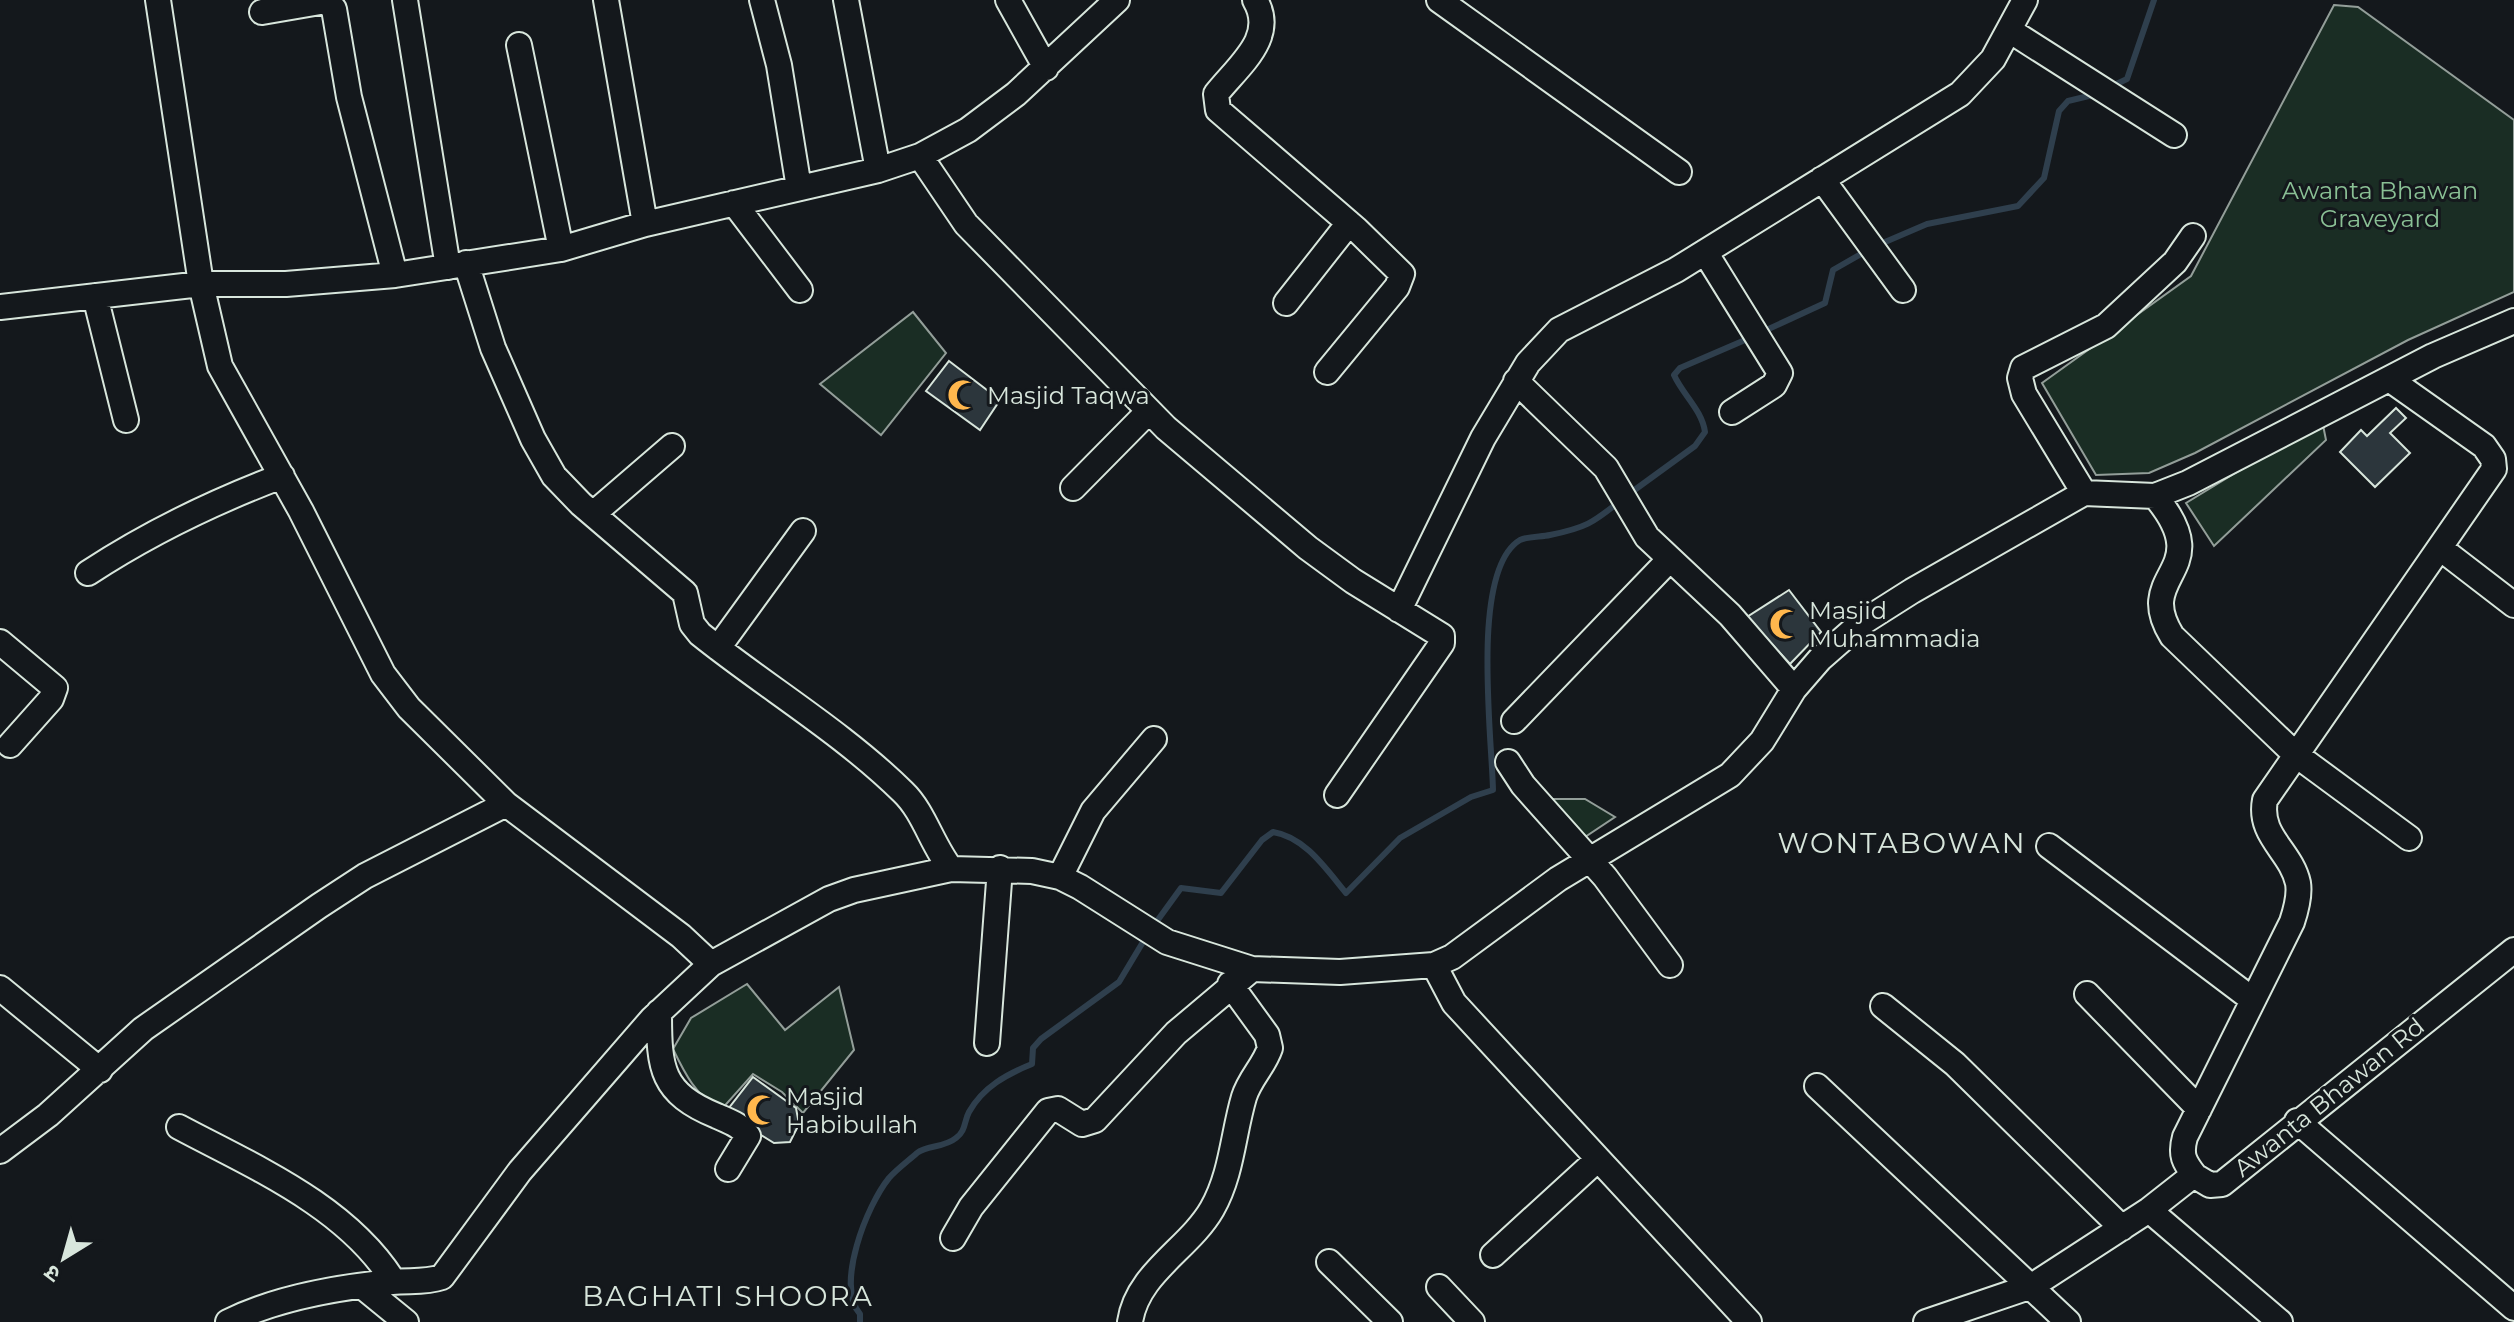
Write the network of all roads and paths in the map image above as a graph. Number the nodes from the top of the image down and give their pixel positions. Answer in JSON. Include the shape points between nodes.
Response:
{"nodes":[{"id":1,"x":158,"y":0,"type":"edge"},
{"id":2,"x":405,"y":0,"type":"edge"},
{"id":3,"x":606,"y":0,"type":"edge"},
{"id":4,"x":762,"y":0,"type":"edge"},
{"id":5,"x":846,"y":0,"type":"edge"},
{"id":6,"x":1008,"y":0,"type":"edge"},
{"id":7,"x":1117,"y":0,"type":"edge"},
{"id":8,"x":1255,"y":0,"type":"edge"},
{"id":9,"x":1439,"y":0,"type":"edge"},
{"id":10,"x":2025,"y":0,"type":"edge"},
{"id":11,"x":262,"y":12,"type":"dead end"},
{"id":12,"x":2009,"y":30,"type":"junction"},
{"id":13,"x":519,"y":45,"type":"dead end"},
{"id":14,"x":1046,"y":68,"type":"junction"},
{"id":15,"x":2174,"y":135,"type":"dead end"},
{"id":16,"x":920,"y":156,"type":"junction"},
{"id":17,"x":878,"y":170,"type":"junction"},
{"id":18,"x":1679,"y":172,"type":"dead end"},
{"id":19,"x":1822,"y":179,"type":"junction"},
{"id":20,"x":799,"y":188,"type":"junction"},
{"id":21,"x":734,"y":203,"type":"junction"},
{"id":22,"x":1349,"y":223,"type":"junction"},
{"id":23,"x":645,"y":224,"type":"junction"},
{"id":24,"x":2193,"y":236,"type":"dead end"},
{"id":25,"x":561,"y":249,"type":"junction"},
{"id":26,"x":1705,"y":252,"type":"junction"},
{"id":27,"x":457,"y":265,"type":"junction"},
{"id":28,"x":395,"y":275,"type":"junction"},
{"id":29,"x":201,"y":284,"type":"junction"},
{"id":30,"x":800,"y":290,"type":"dead end"},
{"id":31,"x":1903,"y":290,"type":"dead end"},
{"id":32,"x":95,"y":296,"type":"junction"},
{"id":33,"x":1286,"y":303,"type":"dead end"},
{"id":34,"x":0,"y":307,"type":"edge"},
{"id":35,"x":2514,"y":321,"type":"edge"},
{"id":36,"x":1327,"y":372,"type":"dead end"},
{"id":37,"x":1516,"y":381,"type":"junction"},
{"id":38,"x":2392,"y":381,"type":"junction"},
{"id":39,"x":1149,"y":411,"type":"junction"},
{"id":40,"x":1732,"y":412,"type":"dead end"},
{"id":41,"x":126,"y":420,"type":"dead end"},
{"id":42,"x":672,"y":446,"type":"dead end"},
{"id":43,"x":282,"y":476,"type":"junction"},
{"id":44,"x":1073,"y":488,"type":"dead end"},
{"id":45,"x":2084,"y":493,"type":"junction"},
{"id":46,"x":2155,"y":496,"type":"junction"},
{"id":47,"x":593,"y":514,"type":"junction"},
{"id":48,"x":803,"y":531,"type":"dead end"},
{"id":49,"x":2440,"y":548,"type":"junction"},
{"id":50,"x":1669,"y":560,"type":"junction"},
{"id":51,"x":88,"y":573,"type":"dead end"},
{"id":52,"x":2514,"y":605,"type":"edge"},
{"id":53,"x":1399,"y":610,"type":"junction"},
{"id":54,"x":0,"y":642,"type":"edge"},
{"id":55,"x":718,"y":648,"type":"junction"},
{"id":56,"x":1794,"y":689,"type":"junction"},
{"id":57,"x":1514,"y":721,"type":"dead end"},
{"id":58,"x":1154,"y":739,"type":"dead end"},
{"id":59,"x":10,"y":745,"type":"dead end"},
{"id":60,"x":2295,"y":754,"type":"junction"},
{"id":61,"x":1508,"y":762,"type":"dead end"},
{"id":62,"x":1337,"y":795,"type":"dead end"},
{"id":63,"x":506,"y":804,"type":"junction"},
{"id":64,"x":2409,"y":838,"type":"dead end"},
{"id":65,"x":2049,"y":846,"type":"dead end"},
{"id":66,"x":1589,"y":862,"type":"junction"},
{"id":67,"x":1000,"y":868,"type":"junction"},
{"id":68,"x":951,"y":869,"type":"junction"},
{"id":69,"x":1060,"y":877,"type":"junction"},
{"id":70,"x":2514,"y":950,"type":"edge"},
{"id":71,"x":711,"y":964,"type":"junction"},
{"id":72,"x":1434,"y":965,"type":"junction"},
{"id":73,"x":1670,"y":965,"type":"dead end"},
{"id":74,"x":1252,"y":969,"type":"junction"},
{"id":75,"x":1230,"y":984,"type":"junction"},
{"id":76,"x":0,"y":988,"type":"edge"},
{"id":77,"x":2087,"y":994,"type":"dead end"},
{"id":78,"x":2253,"y":1000,"type":"junction"},
{"id":79,"x":1883,"y":1006,"type":"dead end"},
{"id":80,"x":659,"y":1012,"type":"junction"},
{"id":81,"x":987,"y":1043,"type":"dead end"},
{"id":82,"x":100,"y":1070,"type":"junction"},
{"id":83,"x":1817,"y":1086,"type":"dead end"},
{"id":84,"x":2199,"y":1109,"type":"junction"},
{"id":85,"x":2297,"y":1121,"type":"junction"},
{"id":86,"x":179,"y":1127,"type":"dead end"},
{"id":87,"x":0,"y":1151,"type":"edge"},
{"id":88,"x":1598,"y":1159,"type":"junction"},
{"id":89,"x":728,"y":1169,"type":"dead end"},
{"id":90,"x":2195,"y":1176,"type":"junction"},
{"id":91,"x":2149,"y":1210,"type":"junction"},
{"id":92,"x":2122,"y":1228,"type":"junction"},
{"id":93,"x":953,"y":1238,"type":"dead end"},
{"id":94,"x":1493,"y":1255,"type":"dead end"},
{"id":95,"x":1329,"y":1262,"type":"dead end"},
{"id":96,"x":394,"y":1282,"type":"junction"},
{"id":97,"x":2032,"y":1286,"type":"junction"},
{"id":98,"x":363,"y":1287,"type":"junction"},
{"id":99,"x":1439,"y":1287,"type":"dead end"},
{"id":100,"x":2514,"y":1308,"type":"edge"},
{"id":101,"x":228,"y":1322,"type":"edge"},
{"id":102,"x":406,"y":1322,"type":"edge"},
{"id":103,"x":1130,"y":1322,"type":"edge"},
{"id":104,"x":1390,"y":1322,"type":"edge"},
{"id":105,"x":1472,"y":1322,"type":"edge"},
{"id":106,"x":1749,"y":1322,"type":"edge"},
{"id":107,"x":1926,"y":1322,"type":"edge"},
{"id":108,"x":2068,"y":1322,"type":"edge"},
{"id":109,"x":2280,"y":1322,"type":"edge"}],
"edges":[{"from":1,"to":29,"type":"street"},
{"from":2,"to":27,"type":"street"},
{"from":3,"to":23,"type":"street"},
{"from":4,"to":20,"type":"street","via":[[779,65]]},
{"from":5,"to":17,"type":"street"},
{"from":6,"to":14,"type":"street"},
{"from":7,"to":14,"type":"street"},
{"from":8,"to":22,"type":"street","via":[[1264,14],[1260,38],[1214,102]]},
{"from":9,"to":18,"type":"street"},
{"from":10,"to":12,"type":"street"},
{"from":11,"to":28,"type":"street","via":[[326,1],[334,9],[349,97]]},
{"from":12,"to":15,"type":"street"},
{"from":12,"to":19,"type":"street","via":[[1993,59],[1960,94]]},
{"from":13,"to":25,"type":"street"},
{"from":14,"to":16,"type":"street","via":[[968,130]]},
{"from":16,"to":17,"type":"street"},
{"from":16,"to":39,"type":"street","via":[[966,224]]},
{"from":17,"to":20,"type":"street"},
{"from":19,"to":26,"type":"street"},
{"from":19,"to":31,"type":"street"},
{"from":20,"to":21,"type":"street"},
{"from":21,"to":23,"type":"street"},
{"from":21,"to":30,"type":"street"},
{"from":22,"to":33,"type":"street"},
{"from":22,"to":36,"type":"street","via":[[1402,274]]},
{"from":23,"to":25,"type":"street"},
{"from":24,"to":45,"type":"street","via":[[2175,262],[2106,326],[2023,368],[2024,394]]},
{"from":25,"to":27,"type":"street"},
{"from":26,"to":37,"type":"street","via":[[1559,330]]},
{"from":26,"to":40,"type":"street","via":[[1780,373],[1779,381]]},
{"from":27,"to":28,"type":"street"},
{"from":27,"to":47,"type":"street","via":[[533,439],[554,476]]},
{"from":28,"to":29,"type":"street"},
{"from":29,"to":32,"type":"street"},
{"from":29,"to":43,"type":"street","via":[[220,366]]},
{"from":32,"to":34,"type":"street"},
{"from":32,"to":41,"type":"street"},
{"from":35,"to":38,"type":"street","via":[[2433,356]]},
{"from":37,"to":50,"type":"street","via":[[1606,468],[1647,537]]},
{"from":37,"to":53,"type":"street","via":[[1452,496]]},
{"from":38,"to":46,"type":"street"},
{"from":38,"to":49,"type":"street","via":[[2484,446],[2493,459],[2490,479]]},
{"from":39,"to":44,"type":"street"},
{"from":39,"to":53,"type":"street","via":[[1308,548]]},
{"from":42,"to":47,"type":"street"},
{"from":43,"to":51,"type":"street","via":[[162,528]]},
{"from":43,"to":63,"type":"street","via":[[383,674],[409,708]]},
{"from":45,"to":46,"type":"street"},
{"from":45,"to":56,"type":"street","via":[[1860,624]]},
{"from":46,"to":60,"type":"street","via":[[2180,533],[2182,551],[2159,603],[2160,617],[2198,663]]},
{"from":47,"to":55,"type":"street","via":[[685,593],[692,624]]},
{"from":48,"to":55,"type":"street"},
{"from":49,"to":52,"type":"street"},
{"from":49,"to":60,"type":"street"},
{"from":50,"to":56,"type":"street","via":[[1730,615]]},
{"from":50,"to":57,"type":"street"},
{"from":53,"to":62,"type":"street","via":[[1437,630],[1442,643]]},
{"from":54,"to":59,"type":"street","via":[[55,688]]},
{"from":55,"to":68,"type":"street","via":[[903,792]]},
{"from":56,"to":66,"type":"street","via":[[1762,741],[1730,775]]},
{"from":58,"to":69,"type":"street","via":[[1093,811]]},
{"from":60,"to":64,"type":"street"},
{"from":60,"to":78,"type":"street","via":[[2265,800],[2262,814],[2298,883],[2297,905]]},
{"from":61,"to":66,"type":"street"},
{"from":63,"to":71,"type":"street"},
{"from":63,"to":82,"type":"street","via":[[331,898],[143,1029]]},
{"from":65,"to":78,"type":"street"},
{"from":66,"to":72,"type":"street"},
{"from":66,"to":73,"type":"street"},
{"from":67,"to":68,"type":"street"},
{"from":67,"to":69,"type":"street"},
{"from":67,"to":81,"type":"street"},
{"from":68,"to":71,"type":"street","via":[[829,899]]},
{"from":69,"to":74,"type":"street","via":[[1151,932],[1208,958]]},
{"from":70,"to":85,"type":"street","name":"Awanta Bhawan Rd"},
{"from":71,"to":80,"type":"street"},
{"from":72,"to":74,"type":"street","via":[[1340,972]]},
{"from":72,"to":88,"type":"street","via":[[1454,1003]]},
{"from":74,"to":75,"type":"street"},
{"from":75,"to":93,"type":"street","via":[[1145,1063],[1095,1120],[1082,1124],[1058,1109],[1048,1111],[971,1207]]},
{"from":75,"to":103,"type":"street","via":[[1267,1035],[1270,1048],[1245,1092],[1238,1134],[1213,1207],[1199,1230],[1153,1274]]},
{"from":76,"to":82,"type":"street"},
{"from":77,"to":84,"type":"street"},
{"from":78,"to":84,"type":"street"},
{"from":79,"to":92,"type":"street","via":[[1955,1064]]},
{"from":80,"to":89,"type":"street","via":[[659,1052],[674,1090],[748,1136]]},
{"from":80,"to":96,"type":"street","via":[[520,1171],[452,1267],[426,1283]]},
{"from":82,"to":87,"type":"street"},
{"from":83,"to":97,"type":"street"},
{"from":84,"to":90,"type":"street","via":[[2181,1151]]},
{"from":85,"to":90,"type":"street","name":"Awanta Bhawan Rd","via":[[2222,1184],[2210,1185]]},
{"from":85,"to":100,"type":"street"},
{"from":86,"to":96,"type":"street","via":[[309,1199],[361,1240]]},
{"from":88,"to":94,"type":"street"},
{"from":88,"to":106,"type":"street"},
{"from":90,"to":91,"type":"street"},
{"from":91,"to":92,"type":"street"},
{"from":91,"to":109,"type":"street"},
{"from":92,"to":97,"type":"street"},
{"from":95,"to":104,"type":"street"},
{"from":96,"to":98,"type":"street"},
{"from":97,"to":107,"type":"street"},
{"from":97,"to":108,"type":"street"},
{"from":98,"to":101,"type":"street"},
{"from":98,"to":102,"type":"street"},
{"from":99,"to":105,"type":"street"}]}
